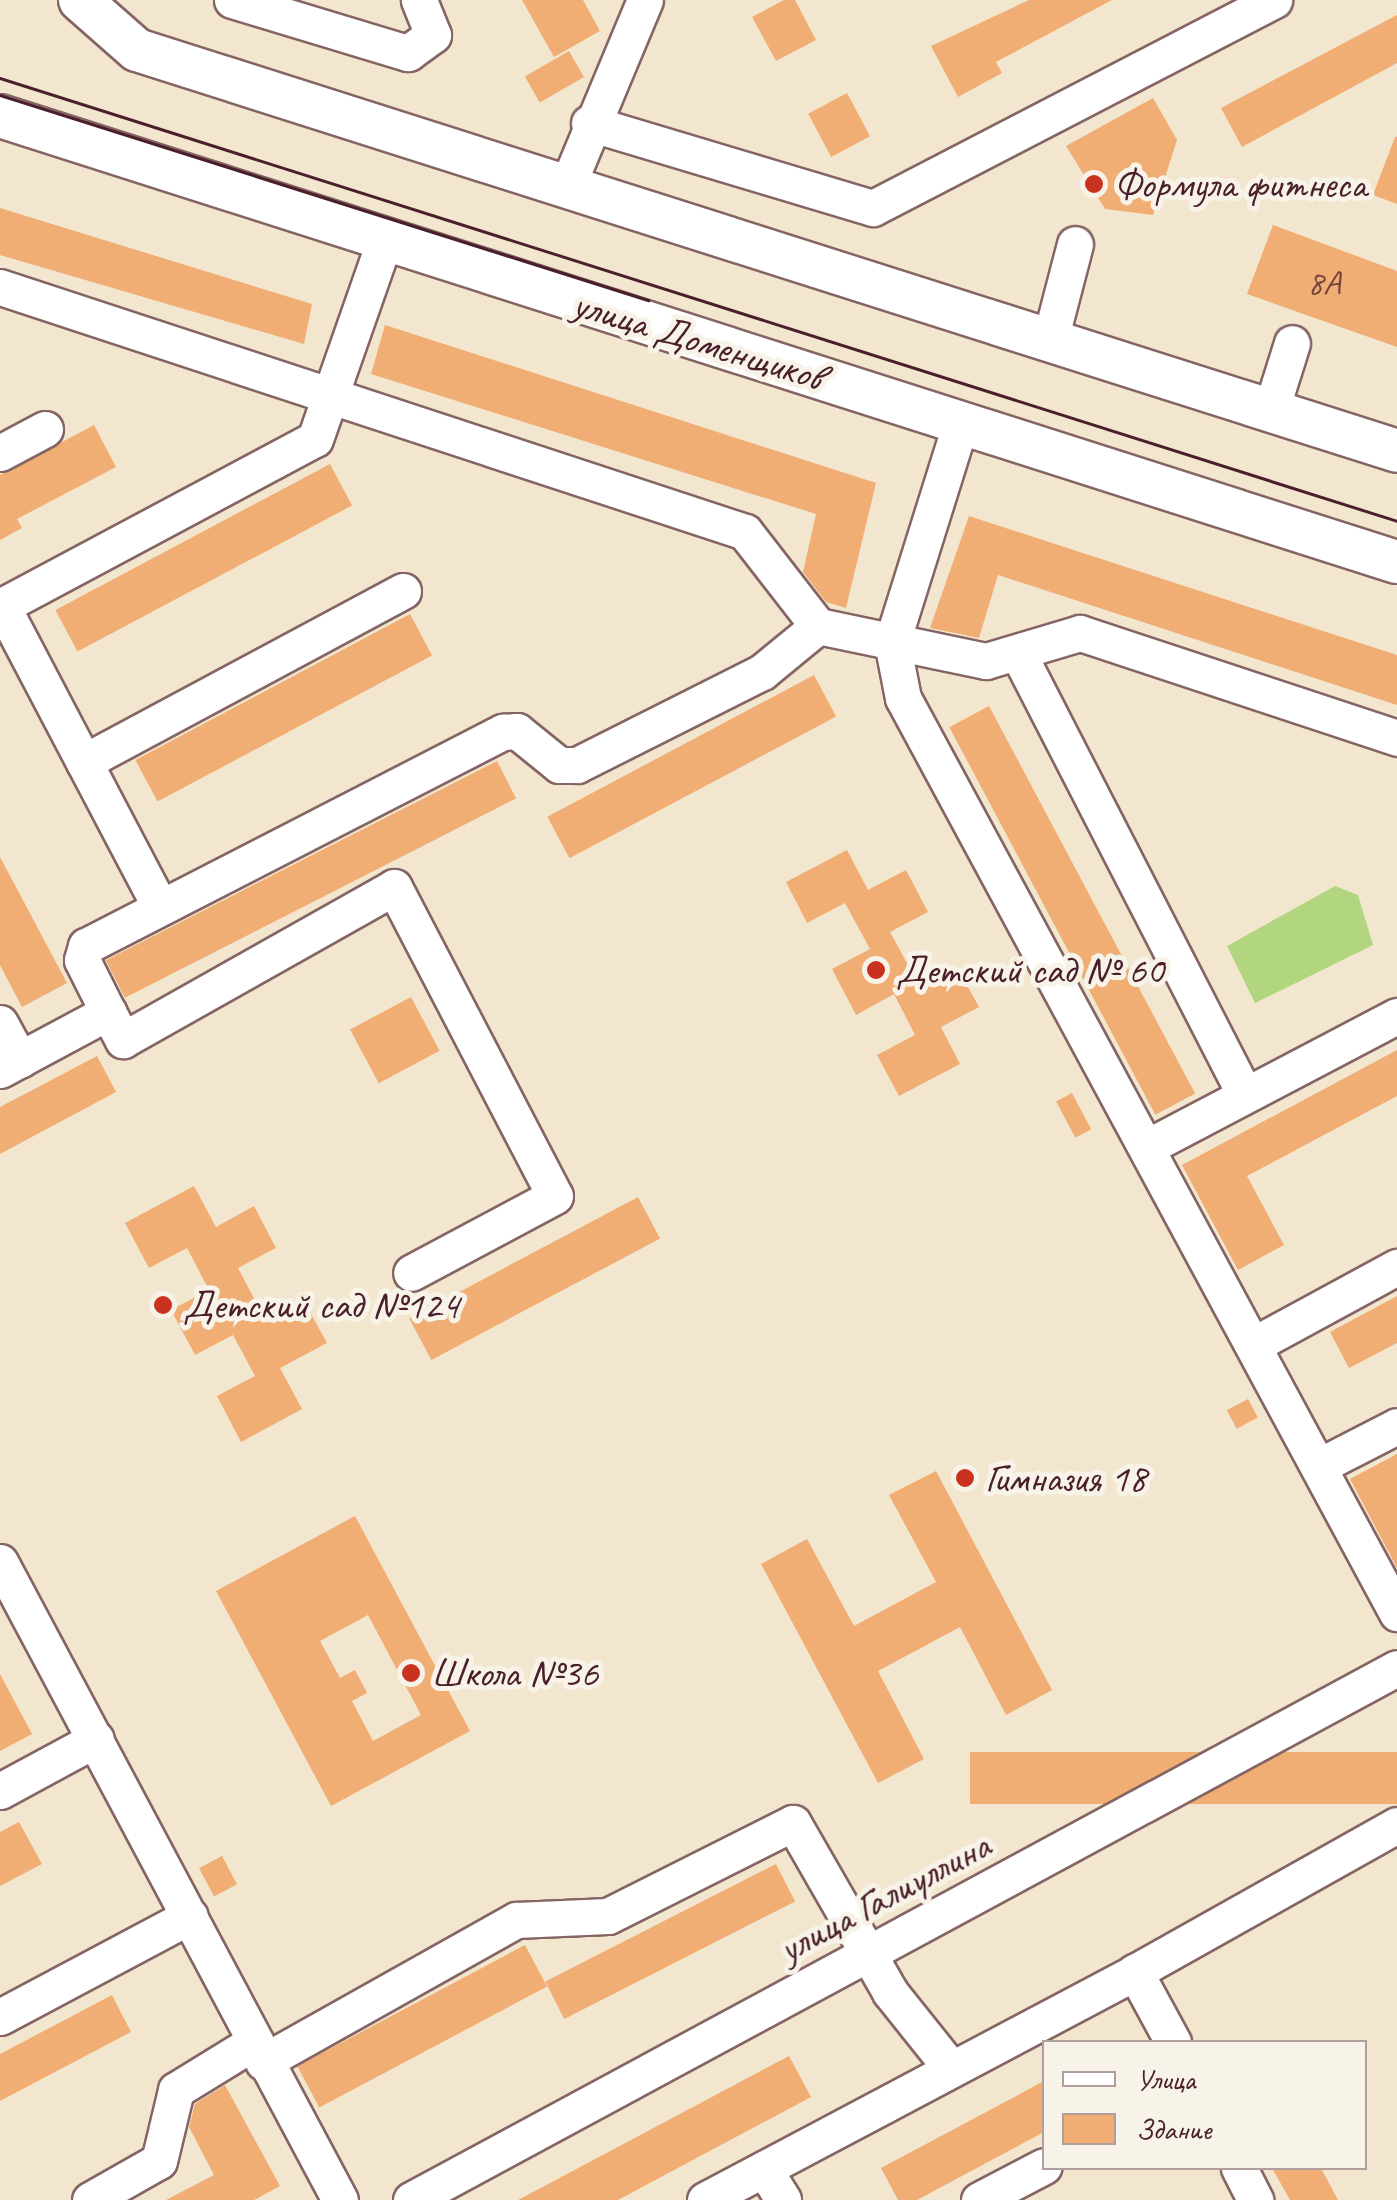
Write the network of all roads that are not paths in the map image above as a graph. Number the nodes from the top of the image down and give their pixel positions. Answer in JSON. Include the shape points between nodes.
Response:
{"nodes":[{"id":1,"x":80,"y":0,"type":"edge"},
{"id":2,"x":232,"y":0,"type":"edge"},
{"id":3,"x":419,"y":0,"type":"edge"},
{"id":4,"x":644,"y":0,"type":"edge"},
{"id":5,"x":1274,"y":0,"type":"edge"},
{"id":6,"x":0,"y":116,"type":"edge"},
{"id":7,"x":590,"y":123,"type":"junction"},
{"id":8,"x":568,"y":184,"type":"junction"},
{"id":9,"x":384,"y":242,"type":"junction"},
{"id":10,"x":1075,"y":244,"type":"dead end"},
{"id":11,"x":0,"y":287,"type":"edge"},
{"id":12,"x":1050,"y":340,"type":"junction"},
{"id":13,"x":1292,"y":344,"type":"dead end"},
{"id":14,"x":334,"y":394,"type":"junction"},
{"id":15,"x":1271,"y":410,"type":"junction"},
{"id":16,"x":962,"y":422,"type":"junction"},
{"id":17,"x":45,"y":429,"type":"dead end"},
{"id":18,"x":1397,"y":452,"type":"edge"},
{"id":19,"x":0,"y":453,"type":"edge"},
{"id":20,"x":1397,"y":562,"type":"edge"},
{"id":21,"x":404,"y":591,"type":"dead end"},
{"id":22,"x":1,"y":606,"type":"edge"},
{"id":23,"x":818,"y":626,"type":"junction"},
{"id":24,"x":892,"y":642,"type":"junction"},
{"id":25,"x":1018,"y":652,"type":"junction"},
{"id":26,"x":1397,"y":738,"type":"edge"},
{"id":27,"x":84,"y":762,"type":"junction"},
{"id":28,"x":160,"y":906,"type":"junction"},
{"id":29,"x":108,"y":1012,"type":"junction"},
{"id":30,"x":1397,"y":1016,"type":"edge"},
{"id":31,"x":0,"y":1023,"type":"edge"},
{"id":32,"x":10,"y":1065,"type":"edge"},
{"id":33,"x":1245,"y":1094,"type":"junction"},
{"id":34,"x":1149,"y":1146,"type":"junction"},
{"id":35,"x":1397,"y":1267,"type":"edge"},
{"id":36,"x":410,"y":1273,"type":"dead end"},
{"id":37,"x":1255,"y":1344,"type":"junction"},
{"id":38,"x":1397,"y":1426,"type":"edge"},
{"id":39,"x":1320,"y":1465,"type":"junction"},
{"id":40,"x":4,"y":1580,"type":"edge"},
{"id":41,"x":1397,"y":1613,"type":"edge"},
{"id":42,"x":1397,"y":1668,"type":"edge"},
{"id":43,"x":96,"y":1738,"type":"junction"},
{"id":44,"x":0,"y":1791,"type":"edge"},
{"id":45,"x":1397,"y":1825,"type":"edge"},
{"id":46,"x":190,"y":1916,"type":"junction"},
{"id":47,"x":868,"y":1954,"type":"junction"},
{"id":48,"x":1135,"y":1972,"type":"junction"},
{"id":49,"x":0,"y":2016,"type":"edge"},
{"id":50,"x":1172,"y":2040,"type":"edge"},
{"id":51,"x":258,"y":2052,"type":"junction"},
{"id":52,"x":948,"y":2066,"type":"junction"},
{"id":53,"x":1042,"y":2167,"type":"edge"},
{"id":54,"x":764,"y":2169,"type":"junction"},
{"id":55,"x":1240,"y":2170,"type":"edge"},
{"id":56,"x":90,"y":2200,"type":"edge"},
{"id":57,"x":340,"y":2200,"type":"edge"},
{"id":58,"x":411,"y":2200,"type":"edge"},
{"id":59,"x":705,"y":2200,"type":"edge"},
{"id":60,"x":783,"y":2200,"type":"edge"},
{"id":61,"x":978,"y":2200,"type":"edge"},
{"id":62,"x":1255,"y":2200,"type":"edge"}],
"edges":[{"from":1,"to":8,"type":"main road","via":[[137,50]]},
{"from":2,"to":3,"type":"street","via":[[408,53],[433,35]]},
{"from":4,"to":7,"type":"street"},
{"from":5,"to":7,"type":"street","via":[[873,208]]},
{"from":6,"to":9,"type":"main road","name":"улица Доменщиков"},
{"from":7,"to":8,"type":"street"},
{"from":8,"to":12,"type":"main road"},
{"from":9,"to":14,"type":"street"},
{"from":9,"to":16,"type":"main road","name":"улица Доменщиков"},
{"from":10,"to":12,"type":"street"},
{"from":11,"to":14,"type":"street"},
{"from":12,"to":15,"type":"main road"},
{"from":13,"to":15,"type":"street"},
{"from":14,"to":22,"type":"street","via":[[308,444]]},
{"from":14,"to":23,"type":"street","via":[[745,532]]},
{"from":15,"to":18,"type":"main road"},
{"from":16,"to":20,"type":"main road","name":"улица Доменщиков"},
{"from":16,"to":24,"type":"street"},
{"from":17,"to":19,"type":"street"},
{"from":21,"to":27,"type":"street"},
{"from":22,"to":27,"type":"street"},
{"from":23,"to":24,"type":"street"},
{"from":23,"to":28,"type":"street","via":[[762,672],[577,765],[559,765],[517,731],[502,732]]},
{"from":24,"to":25,"type":"street","via":[[986,661]]},
{"from":24,"to":34,"type":"street","via":[[903,698]]},
{"from":25,"to":26,"type":"street","via":[[1080,633]]},
{"from":25,"to":33,"type":"street"},
{"from":27,"to":28,"type":"street"},
{"from":28,"to":29,"type":"street","via":[[81,952]]},
{"from":29,"to":32,"type":"street"},
{"from":29,"to":36,"type":"street","via":[[123,1040],[394,887],[555,1196]]},
{"from":30,"to":33,"type":"street"},
{"from":31,"to":32,"type":"street"},
{"from":33,"to":34,"type":"street"},
{"from":34,"to":37,"type":"street"},
{"from":35,"to":37,"type":"street"},
{"from":37,"to":39,"type":"street"},
{"from":38,"to":39,"type":"street"},
{"from":39,"to":41,"type":"street"},
{"from":40,"to":43,"type":"street"},
{"from":42,"to":47,"type":"street","name":"улица Галиуллина"},
{"from":43,"to":44,"type":"street"},
{"from":43,"to":46,"type":"street"},
{"from":45,"to":48,"type":"street"},
{"from":46,"to":49,"type":"street"},
{"from":46,"to":51,"type":"street"},
{"from":47,"to":51,"type":"street","via":[[793,1822],[608,1916],[516,1920]]},
{"from":47,"to":52,"type":"street"},
{"from":47,"to":58,"type":"street","name":"улица Галиуллина"},
{"from":48,"to":50,"type":"street"},
{"from":48,"to":52,"type":"street"},
{"from":51,"to":56,"type":"street","via":[[176,2090],[159,2162]]},
{"from":51,"to":57,"type":"street"},
{"from":52,"to":54,"type":"street"},
{"from":53,"to":61,"type":"street"},
{"from":54,"to":59,"type":"street"},
{"from":54,"to":60,"type":"street"},
{"from":55,"to":62,"type":"street"}]}
